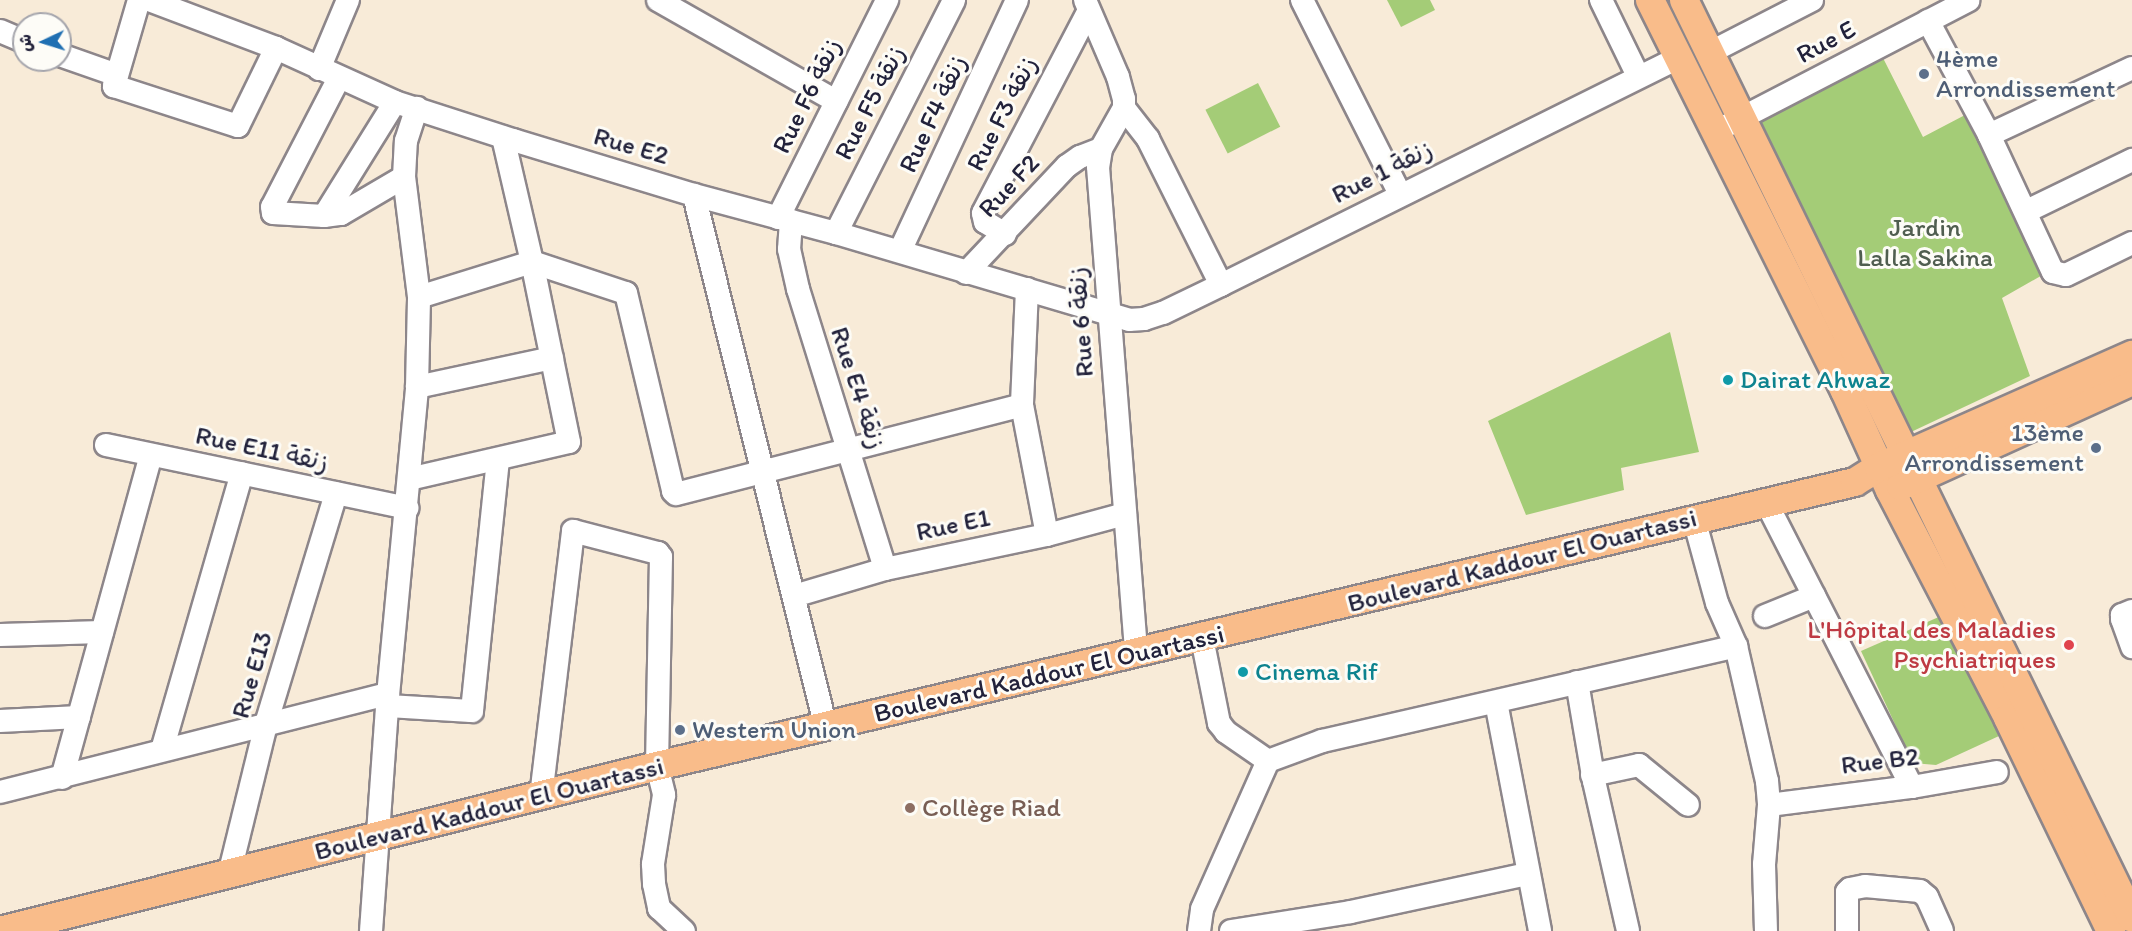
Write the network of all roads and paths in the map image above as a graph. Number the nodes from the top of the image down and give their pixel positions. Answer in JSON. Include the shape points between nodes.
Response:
{"nodes":[{"id":1,"x":139,"y":0,"type":"edge"},
{"id":2,"x":149,"y":0,"type":"edge"},
{"id":3,"x":348,"y":0,"type":"edge"},
{"id":4,"x":658,"y":0,"type":"edge"},
{"id":5,"x":887,"y":0,"type":"edge"},
{"id":6,"x":954,"y":0,"type":"edge"},
{"id":7,"x":1017,"y":0,"type":"edge"},
{"id":8,"x":1302,"y":0,"type":"edge"},
{"id":9,"x":1601,"y":0,"type":"edge"},
{"id":10,"x":1650,"y":0,"type":"edge"},
{"id":11,"x":1684,"y":0,"type":"edge"},
{"id":12,"x":1812,"y":0,"type":"edge"},
{"id":13,"x":1085,"y":3,"type":"edge"},
{"id":14,"x":1956,"y":3,"type":"edge"},
{"id":15,"x":1928,"y":21,"type":"junction"},
{"id":16,"x":276,"y":48,"type":"junction"},
{"id":17,"x":1709,"y":53,"type":"junction"},
{"id":18,"x":1678,"y":58,"type":"junction"},
{"id":19,"x":72,"y":59,"type":"edge"},
{"id":20,"x":2132,"y":68,"type":"edge"},
{"id":21,"x":329,"y":74,"type":"junction"},
{"id":22,"x":117,"y":75,"type":"junction"},
{"id":23,"x":1638,"y":76,"type":"junction"},
{"id":24,"x":836,"y":101,"type":"junction"},
{"id":25,"x":395,"y":102,"type":"junction"},
{"id":26,"x":417,"y":108,"type":"junction"},
{"id":27,"x":1124,"y":108,"type":"junction"},
{"id":28,"x":1742,"y":119,"type":"junction"},
{"id":29,"x":1714,"y":132,"type":"junction"},
{"id":30,"x":1989,"y":135,"type":"junction"},
{"id":31,"x":503,"y":137,"type":"junction"},
{"id":32,"x":1101,"y":149,"type":"junction"},
{"id":33,"x":2132,"y":160,"type":"edge"},
{"id":34,"x":404,"y":177,"type":"junction"},
{"id":35,"x":1400,"y":194,"type":"junction"},
{"id":36,"x":694,"y":195,"type":"junction"},
{"id":37,"x":2027,"y":211,"type":"junction"},
{"id":38,"x":324,"y":216,"type":"junction"},
{"id":39,"x":785,"y":220,"type":"junction"},
{"id":40,"x":836,"y":232,"type":"junction"},
{"id":41,"x":1005,"y":234,"type":"junction"},
{"id":42,"x":2132,"y":243,"type":"edge"},
{"id":43,"x":900,"y":251,"type":"junction"},
{"id":44,"x":532,"y":262,"type":"junction"},
{"id":45,"x":966,"y":273,"type":"junction"},
{"id":46,"x":1221,"y":285,"type":"junction"},
{"id":47,"x":1027,"y":289,"type":"junction"},
{"id":48,"x":419,"y":297,"type":"junction"},
{"id":49,"x":1107,"y":314,"type":"junction"},
{"id":50,"x":2132,"y":355,"type":"edge"},
{"id":51,"x":552,"y":358,"type":"junction"},
{"id":52,"x":2132,"y":381,"type":"edge"},
{"id":53,"x":417,"y":387,"type":"junction"},
{"id":54,"x":1022,"y":405,"type":"junction"},
{"id":55,"x":2052,"y":405,"type":"junction"},
{"id":56,"x":105,"y":445,"type":"dead end"},
{"id":57,"x":848,"y":449,"type":"junction"},
{"id":58,"x":151,"y":455,"type":"junction"},
{"id":59,"x":498,"y":459,"type":"junction"},
{"id":60,"x":1913,"y":467,"type":"junction"},
{"id":61,"x":762,"y":472,"type":"junction"},
{"id":62,"x":242,"y":473,"type":"junction"},
{"id":63,"x":409,"y":479,"type":"junction"},
{"id":64,"x":1874,"y":480,"type":"junction"},
{"id":65,"x":336,"y":493,"type":"junction"},
{"id":66,"x":1766,"y":502,"type":"junction"},
{"id":67,"x":407,"y":508,"type":"junction"},
{"id":68,"x":1125,"y":514,"type":"junction"},
{"id":69,"x":1694,"y":519,"type":"junction"},
{"id":70,"x":1047,"y":535,"type":"junction"},
{"id":71,"x":885,"y":569,"type":"junction"},
{"id":72,"x":794,"y":596,"type":"junction"},
{"id":73,"x":1814,"y":596,"type":"junction"},
{"id":74,"x":2132,"y":611,"type":"edge"},
{"id":75,"x":1765,"y":616,"type":"dead end"},
{"id":76,"x":102,"y":632,"type":"junction"},
{"id":77,"x":0,"y":635,"type":"edge"},
{"id":78,"x":1202,"y":638,"type":"junction"},
{"id":79,"x":1736,"y":646,"type":"junction"},
{"id":80,"x":2132,"y":647,"type":"edge"},
{"id":81,"x":1136,"y":653,"type":"junction"},
{"id":82,"x":1577,"y":682,"type":"junction"},
{"id":83,"x":388,"y":700,"type":"junction"},
{"id":84,"x":1496,"y":702,"type":"junction"},
{"id":85,"x":79,"y":717,"type":"junction"},
{"id":86,"x":0,"y":721,"type":"edge"},
{"id":87,"x":266,"y":724,"type":"junction"},
{"id":88,"x":826,"y":728,"type":"junction"},
{"id":89,"x":162,"y":750,"type":"junction"},
{"id":90,"x":1268,"y":761,"type":"junction"},
{"id":91,"x":657,"y":766,"type":"junction"},
{"id":92,"x":1997,"y":772,"type":"dead end"},
{"id":93,"x":1593,"y":775,"type":"junction"},
{"id":94,"x":62,"y":777,"type":"junction"},
{"id":95,"x":1912,"y":787,"type":"junction"},
{"id":96,"x":0,"y":792,"type":"edge"},
{"id":97,"x":541,"y":796,"type":"junction"},
{"id":98,"x":1769,"y":805,"type":"junction"},
{"id":99,"x":1688,"y":806,"type":"dead end"},
{"id":100,"x":378,"y":838,"type":"junction"},
{"id":101,"x":1527,"y":874,"type":"junction"},
{"id":102,"x":229,"y":875,"type":"junction"},
{"id":103,"x":2130,"y":907,"type":"edge"},
{"id":104,"x":78,"y":922,"type":"edge"},
{"id":105,"x":0,"y":931,"type":"edge"},
{"id":106,"x":371,"y":931,"type":"edge"},
{"id":107,"x":684,"y":931,"type":"edge"},
{"id":108,"x":1199,"y":931,"type":"edge"},
{"id":109,"x":1231,"y":931,"type":"edge"},
{"id":110,"x":1540,"y":931,"type":"edge"},
{"id":111,"x":1628,"y":931,"type":"edge"},
{"id":112,"x":1766,"y":931,"type":"edge"},
{"id":113,"x":1847,"y":931,"type":"edge"},
{"id":114,"x":1942,"y":931,"type":"edge"},
{"id":115,"x":2112,"y":931,"type":"edge"}],
"edges":[{"from":1,"to":22,"type":"street"},
{"from":2,"to":16,"type":"street","name":"Rue E2"},
{"from":3,"to":21,"type":"street"},
{"from":4,"to":24,"type":"street"},
{"from":5,"to":24,"type":"street","name":"Rue F6 زنقة"},
{"from":6,"to":40,"type":"street","name":"Rue F5 زنقة"},
{"from":7,"to":43,"type":"street","name":"Rue F4 زنقة"},
{"from":8,"to":35,"type":"street"},
{"from":9,"to":23,"type":"street"},
{"from":10,"to":18,"type":"main road"},
{"from":11,"to":17,"type":"main road"},
{"from":12,"to":17,"type":"street"},
{"from":13,"to":27,"type":"street","via":[[1118,77]]},
{"from":13,"to":41,"type":"street","name":"Rue F3 زنقة","via":[[983,213],[985,222]]},
{"from":14,"to":15,"type":"street","name":"Rue E"},
{"from":15,"to":28,"type":"street","name":"Rue E"},
{"from":15,"to":30,"type":"street"},
{"from":16,"to":21,"type":"street","name":"Rue E2"},
{"from":16,"to":22,"type":"street","via":[[238,126],[114,86]]},
{"from":17,"to":28,"type":"main road"},
{"from":18,"to":23,"type":"street","name":"Rue 1 زنقة"},
{"from":18,"to":29,"type":"main road"},
{"from":19,"to":22,"type":"street"},
{"from":20,"to":30,"type":"street"},
{"from":21,"to":25,"type":"street","name":"Rue E2"},
{"from":21,"to":38,"type":"street","via":[[272,207],[273,213]]},
{"from":23,"to":35,"type":"street","name":"Rue 1 زنقة"},
{"from":24,"to":39,"type":"street","name":"Rue F6 زنقة"},
{"from":25,"to":26,"type":"street","name":"Rue E2"},
{"from":25,"to":38,"type":"street"},
{"from":26,"to":31,"type":"street","name":"Rue E2"},
{"from":26,"to":34,"type":"street","via":[[406,141]]},
{"from":27,"to":32,"type":"street","name":"Rue 6 زنقة"},
{"from":27,"to":46,"type":"street","via":[[1148,139]]},
{"from":28,"to":29,"type":"street","name":"Rue E"},
{"from":28,"to":60,"type":"main road"},
{"from":29,"to":64,"type":"main road","via":[[1845,391]]},
{"from":30,"to":37,"type":"street"},
{"from":31,"to":36,"type":"street","name":"Rue E2"},
{"from":31,"to":44,"type":"street"},
{"from":32,"to":41,"type":"street","name":"Rue F2","via":[[1067,166]]},
{"from":32,"to":49,"type":"street","name":"Rue 6 زنقة","via":[[1098,167]]},
{"from":33,"to":37,"type":"street"},
{"from":34,"to":38,"type":"street","via":[[345,212]]},
{"from":34,"to":48,"type":"street"},
{"from":35,"to":46,"type":"street","name":"Rue 1 زنقة"},
{"from":36,"to":39,"type":"street","name":"Rue E2"},
{"from":36,"to":61,"type":"street"},
{"from":37,"to":42,"type":"street","via":[[2054,272],[2061,276]]},
{"from":39,"to":40,"type":"street","name":"Rue E2"},
{"from":39,"to":57,"type":"street","name":"Rue E4 زنقة","via":[[792,267]]},
{"from":40,"to":43,"type":"street","name":"Rue E2"},
{"from":41,"to":45,"type":"street","name":"Rue F2"},
{"from":43,"to":45,"type":"street","name":"Rue E2"},
{"from":44,"to":48,"type":"street"},
{"from":44,"to":51,"type":"street"},
{"from":44,"to":61,"type":"street","via":[[627,294],[674,494]]},
{"from":45,"to":47,"type":"street","name":"Rue E2"},
{"from":46,"to":49,"type":"street","name":"Rue 1 زنقة","via":[[1144,320]]},
{"from":47,"to":49,"type":"street","name":"Rue E2"},
{"from":47,"to":54,"type":"street"},
{"from":48,"to":53,"type":"street"},
{"from":49,"to":68,"type":"street","name":"Rue 6 زنقة"},
{"from":50,"to":55,"type":"main road"},
{"from":51,"to":53,"type":"street"},
{"from":51,"to":59,"type":"street","via":[[568,443]]},
{"from":52,"to":55,"type":"main road"},
{"from":53,"to":63,"type":"street"},
{"from":54,"to":57,"type":"street"},
{"from":54,"to":70,"type":"street"},
{"from":55,"to":60,"type":"main road","name":"Boulevard Kaddour El Ouartassi"},
{"from":56,"to":58,"type":"street","name":"Rue E11 زنقة"},
{"from":57,"to":61,"type":"street"},
{"from":57,"to":71,"type":"street","name":"Rue E4 زنقة"},
{"from":58,"to":62,"type":"street","name":"Rue E11 زنقة"},
{"from":58,"to":76,"type":"street"},
{"from":59,"to":63,"type":"street"},
{"from":59,"to":83,"type":"street","via":[[472,711]]},
{"from":60,"to":64,"type":"main road","name":"Boulevard Kaddour El Ouartassi"},
{"from":60,"to":103,"type":"main road"},
{"from":61,"to":72,"type":"street"},
{"from":62,"to":65,"type":"street","name":"Rue E11 زنقة"},
{"from":62,"to":89,"type":"street"},
{"from":63,"to":67,"type":"street"},
{"from":64,"to":66,"type":"main road","name":"Boulevard Kaddour El Ouartassi"},
{"from":64,"to":115,"type":"main road","via":[[2008,718]]},
{"from":65,"to":67,"type":"street","name":"Rue E11 زنقة"},
{"from":65,"to":87,"type":"street","name":"Rue E13"},
{"from":66,"to":69,"type":"main road","name":"Boulevard Kaddour El Ouartassi"},
{"from":66,"to":73,"type":"street"},
{"from":67,"to":83,"type":"street"},
{"from":68,"to":70,"type":"street","name":"Rue E1"},
{"from":68,"to":81,"type":"street","name":"Rue 6 زنقة"},
{"from":69,"to":78,"type":"main road","name":"Boulevard Kaddour El Ouartassi"},
{"from":69,"to":79,"type":"street","via":[[1718,603]]},
{"from":70,"to":71,"type":"street","name":"Rue E1"},
{"from":71,"to":72,"type":"street","name":"Rue E1"},
{"from":72,"to":88,"type":"street"},
{"from":73,"to":75,"type":"street"},
{"from":73,"to":95,"type":"street"},
{"from":74,"to":80,"type":"street","via":[[2122,615],[2122,619]]},
{"from":76,"to":77,"type":"street"},
{"from":76,"to":85,"type":"street"},
{"from":78,"to":81,"type":"main road","name":"Boulevard Kaddour El Ouartassi"},
{"from":78,"to":90,"type":"street","via":[[1219,723]]},
{"from":79,"to":82,"type":"street"},
{"from":79,"to":98,"type":"street","via":[[1763,761]]},
{"from":81,"to":88,"type":"main road","name":"Boulevard Kaddour El Ouartassi"},
{"from":82,"to":84,"type":"street"},
{"from":82,"to":93,"type":"street"},
{"from":83,"to":87,"type":"street"},
{"from":83,"to":100,"type":"street"},
{"from":84,"to":90,"type":"street","via":[[1322,741]]},
{"from":84,"to":101,"type":"street"},
{"from":85,"to":86,"type":"street"},
{"from":85,"to":94,"type":"street"},
{"from":87,"to":89,"type":"street"},
{"from":87,"to":102,"type":"street","name":"Rue E13"},
{"from":88,"to":91,"type":"main road","name":"Boulevard Kaddour El Ouartassi"},
{"from":89,"to":94,"type":"street"},
{"from":90,"to":108,"type":"street","via":[[1202,909]]},
{"from":91,"to":97,"type":"main road","name":"Boulevard Kaddour El Ouartassi"},
{"from":91,"to":97,"type":"street","via":[[660,554],[574,530]]},
{"from":91,"to":107,"type":"street","via":[[664,795],[653,864],[656,899],[668,918]]},
{"from":92,"to":95,"type":"street","name":"Rue B2"},
{"from":93,"to":99,"type":"street","via":[[1639,765]]},
{"from":93,"to":111,"type":"street"},
{"from":94,"to":96,"type":"street"},
{"from":95,"to":98,"type":"street","name":"Rue B2"},
{"from":97,"to":100,"type":"main road","name":"Boulevard Kaddour El Ouartassi"},
{"from":98,"to":112,"type":"street","via":[[1764,864]]},
{"from":100,"to":102,"type":"main road","name":"Boulevard Kaddour El Ouartassi"},
{"from":100,"to":106,"type":"street"},
{"from":101,"to":109,"type":"street","via":[[1351,912]]},
{"from":101,"to":110,"type":"street"},
{"from":102,"to":104,"type":"main road","name":"Boulevard Kaddour El Ouartassi"},
{"from":104,"to":105,"type":"main road","name":"Boulevard Kaddour El Ouartassi"},
{"from":113,"to":114,"type":"street","via":[[1847,892],[1865,886],[1920,891],[1927,897]]}]}
